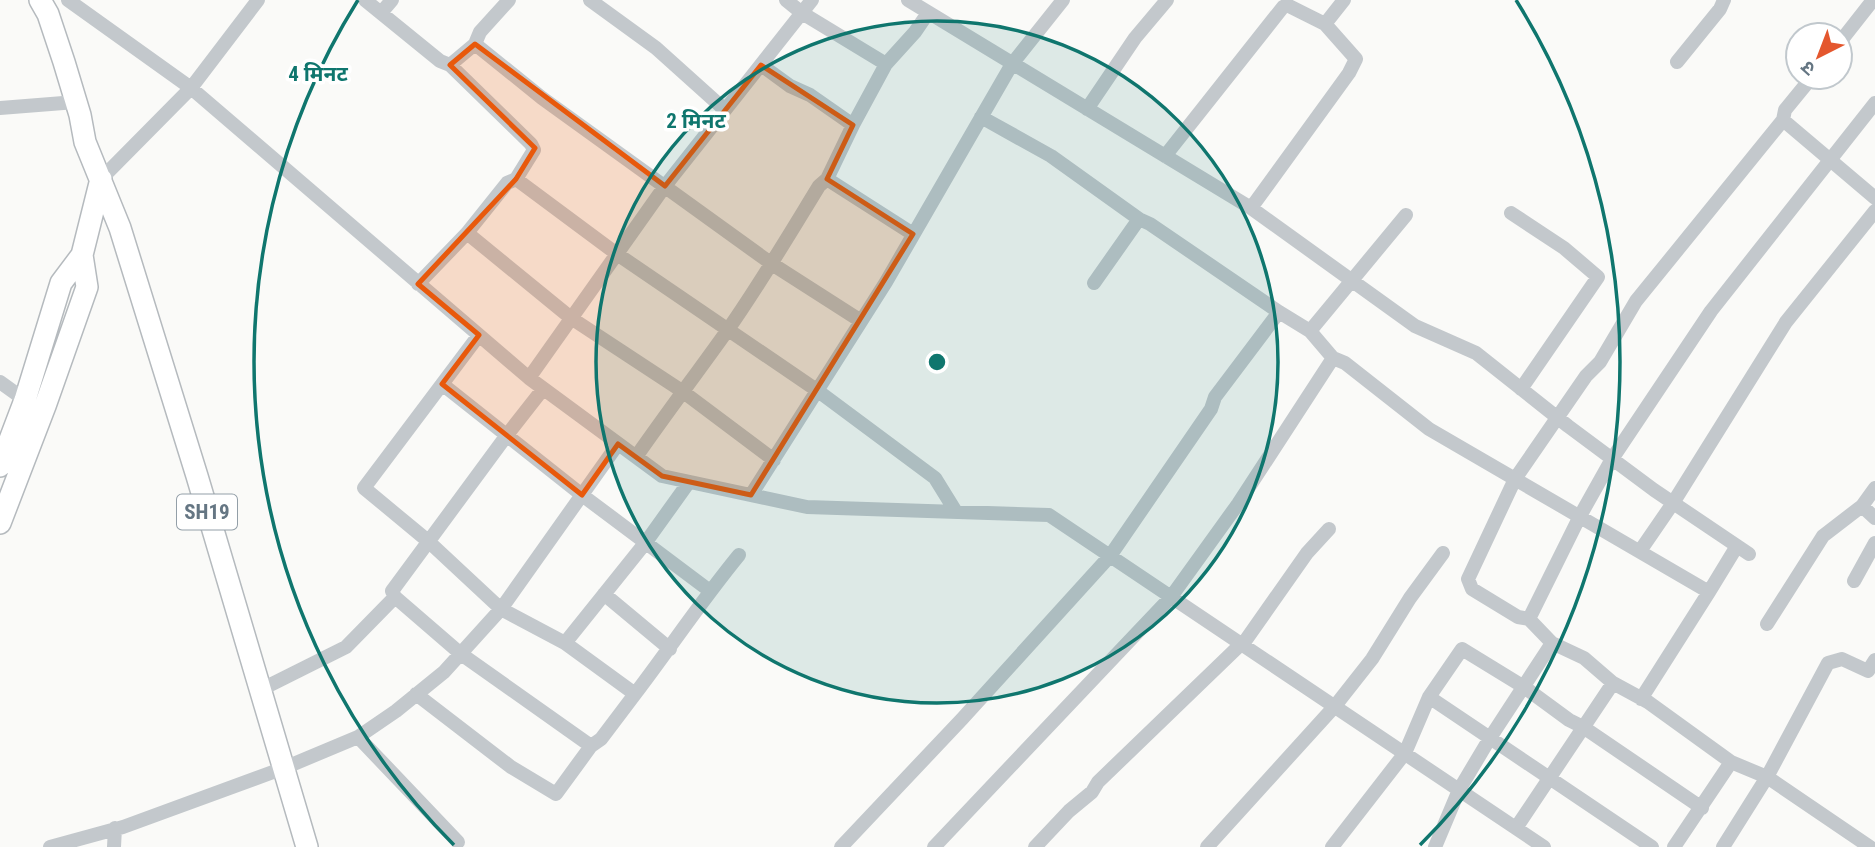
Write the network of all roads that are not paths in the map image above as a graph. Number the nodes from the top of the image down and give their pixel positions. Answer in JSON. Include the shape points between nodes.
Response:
{"nodes":[{"id":1,"x":40,"y":0,"type":"edge"},
{"id":2,"x":68,"y":0,"type":"edge"},
{"id":3,"x":258,"y":0,"type":"edge"},
{"id":4,"x":365,"y":0,"type":"edge"},
{"id":5,"x":392,"y":0,"type":"edge"},
{"id":6,"x":509,"y":0,"type":"edge"},
{"id":7,"x":590,"y":0,"type":"edge"},
{"id":8,"x":786,"y":0,"type":"edge"},
{"id":9,"x":812,"y":0,"type":"edge"},
{"id":10,"x":908,"y":0,"type":"edge"},
{"id":11,"x":1063,"y":0,"type":"edge"},
{"id":12,"x":1167,"y":0,"type":"edge"},
{"id":13,"x":1344,"y":0,"type":"edge"},
{"id":14,"x":1724,"y":0,"type":"edge"},
{"id":15,"x":1873,"y":0,"type":"edge"},
{"id":16,"x":381,"y":13,"type":"junction"},
{"id":17,"x":802,"y":13,"type":"junction"},
{"id":18,"x":928,"y":13,"type":"junction"},
{"id":19,"x":1325,"y":24,"type":"junction"},
{"id":20,"x":1854,"y":24,"type":"edge"},
{"id":21,"x":475,"y":44,"type":"junction"},
{"id":22,"x":1677,"y":62,"type":"dead end"},
{"id":23,"x":886,"y":64,"type":"junction"},
{"id":24,"x":1012,"y":64,"type":"junction"},
{"id":25,"x":450,"y":65,"type":"junction"},
{"id":26,"x":761,"y":65,"type":"junction"},
{"id":27,"x":191,"y":88,"type":"junction"},
{"id":28,"x":1801,"y":91,"type":"edge"},
{"id":29,"x":76,"y":102,"type":"junction"},
{"id":30,"x":1875,"y":103,"type":"edge"},
{"id":31,"x":0,"y":108,"type":"edge"},
{"id":32,"x":1087,"y":109,"type":"junction"},
{"id":33,"x":725,"y":110,"type":"junction"},
{"id":34,"x":981,"y":117,"type":"junction"},
{"id":35,"x":1783,"y":120,"type":"junction"},
{"id":36,"x":853,"y":125,"type":"junction"},
{"id":37,"x":1165,"y":156,"type":"junction"},
{"id":38,"x":1830,"y":160,"type":"junction"},
{"id":39,"x":101,"y":179,"type":"junction"},
{"id":40,"x":516,"y":179,"type":"junction"},
{"id":41,"x":827,"y":179,"type":"junction"},
{"id":42,"x":665,"y":186,"type":"junction"},
{"id":43,"x":1875,"y":198,"type":"edge"},
{"id":44,"x":1251,"y":208,"type":"junction"},
{"id":45,"x":1875,"y":211,"type":"edge"},
{"id":46,"x":1511,"y":213,"type":"dead end"},
{"id":47,"x":1406,"y":215,"type":"dead end"},
{"id":48,"x":1139,"y":219,"type":"junction"},
{"id":49,"x":467,"y":233,"type":"junction"},
{"id":50,"x":913,"y":234,"type":"junction"},
{"id":51,"x":617,"y":254,"type":"junction"},
{"id":52,"x":82,"y":255,"type":"junction"},
{"id":53,"x":772,"y":264,"type":"junction"},
{"id":54,"x":1352,"y":281,"type":"junction"},
{"id":55,"x":1094,"y":283,"type":"dead end"},
{"id":56,"x":418,"y":284,"type":"junction"},
{"id":57,"x":1279,"y":312,"type":"junction"},
{"id":58,"x":571,"y":318,"type":"junction"},
{"id":59,"x":861,"y":321,"type":"junction"},
{"id":60,"x":727,"y":330,"type":"junction"},
{"id":61,"x":1310,"y":331,"type":"junction"},
{"id":62,"x":479,"y":335,"type":"junction"},
{"id":63,"x":1333,"y":358,"type":"junction"},
{"id":64,"x":529,"y":378,"type":"junction"},
{"id":65,"x":0,"y":382,"type":"edge"},
{"id":66,"x":442,"y":384,"type":"junction"},
{"id":67,"x":543,"y":389,"type":"junction"},
{"id":68,"x":1521,"y":389,"type":"junction"},
{"id":69,"x":682,"y":391,"type":"junction"},
{"id":70,"x":817,"y":391,"type":"junction"},
{"id":71,"x":25,"y":400,"type":"junction"},
{"id":72,"x":1557,"y":418,"type":"junction"},
{"id":73,"x":507,"y":435,"type":"junction"},
{"id":74,"x":618,"y":444,"type":"junction"},
{"id":75,"x":636,"y":457,"type":"junction"},
{"id":76,"x":1612,"y":459,"type":"junction"},
{"id":77,"x":774,"y":460,"type":"junction"},
{"id":78,"x":0,"y":466,"type":"edge"},
{"id":79,"x":1515,"y":479,"type":"junction"},
{"id":80,"x":689,"y":482,"type":"junction"},
{"id":81,"x":1875,"y":488,"type":"edge"},
{"id":82,"x":582,"y":495,"type":"junction"},
{"id":83,"x":751,"y":495,"type":"junction"},
{"id":84,"x":1673,"y":503,"type":"junction"},
{"id":85,"x":1862,"y":506,"type":"junction"},
{"id":86,"x":956,"y":512,"type":"junction"},
{"id":87,"x":1580,"y":516,"type":"junction"},
{"id":88,"x":1875,"y":517,"type":"edge"},
{"id":89,"x":0,"y":523,"type":"edge"},
{"id":90,"x":1329,"y":528,"type":"dead end"},
{"id":91,"x":428,"y":541,"type":"junction"},
{"id":92,"x":646,"y":542,"type":"junction"},
{"id":93,"x":1875,"y":543,"type":"edge"},
{"id":94,"x":1640,"y":551,"type":"junction"},
{"id":95,"x":1443,"y":553,"type":"dead end"},
{"id":96,"x":739,"y":555,"type":"dead end"},
{"id":97,"x":1111,"y":556,"type":"junction"},
{"id":98,"x":1854,"y":581,"type":"dead end"},
{"id":99,"x":710,"y":591,"type":"junction"},
{"id":100,"x":1709,"y":592,"type":"junction"},
{"id":101,"x":604,"y":594,"type":"junction"},
{"id":102,"x":395,"y":597,"type":"junction"},
{"id":103,"x":1171,"y":597,"type":"junction"},
{"id":104,"x":501,"y":609,"type":"junction"},
{"id":105,"x":1529,"y":619,"type":"junction"},
{"id":106,"x":1767,"y":624,"type":"dead end"},
{"id":107,"x":565,"y":643,"type":"junction"},
{"id":108,"x":1552,"y":643,"type":"junction"},
{"id":109,"x":1243,"y":644,"type":"junction"},
{"id":110,"x":670,"y":649,"type":"junction"},
{"id":111,"x":461,"y":653,"type":"junction"},
{"id":112,"x":1875,"y":660,"type":"edge"},
{"id":113,"x":1613,"y":683,"type":"junction"},
{"id":114,"x":1524,"y":687,"type":"junction"},
{"id":115,"x":260,"y":690,"type":"junction"},
{"id":116,"x":416,"y":694,"type":"junction"},
{"id":117,"x":635,"y":694,"type":"junction"},
{"id":118,"x":1429,"y":697,"type":"junction"},
{"id":119,"x":1641,"y":699,"type":"junction"},
{"id":120,"x":1335,"y":706,"type":"junction"},
{"id":121,"x":1583,"y":727,"type":"junction"},
{"id":122,"x":358,"y":737,"type":"junction"},
{"id":123,"x":1490,"y":738,"type":"junction"},
{"id":124,"x":591,"y":746,"type":"junction"},
{"id":125,"x":1405,"y":753,"type":"junction"},
{"id":126,"x":1731,"y":762,"type":"junction"},
{"id":127,"x":284,"y":768,"type":"junction"},
{"id":128,"x":1549,"y":778,"type":"junction"},
{"id":129,"x":1767,"y":778,"type":"junction"},
{"id":130,"x":1459,"y":790,"type":"junction"},
{"id":131,"x":1702,"y":808,"type":"junction"},
{"id":132,"x":116,"y":828,"type":"junction"},
{"id":133,"x":1516,"y":828,"type":"junction"},
{"id":134,"x":458,"y":842,"type":"dead end"},
{"id":135,"x":50,"y":847,"type":"edge"},
{"id":136,"x":114,"y":847,"type":"edge"},
{"id":137,"x":307,"y":847,"type":"edge"},
{"id":138,"x":841,"y":847,"type":"edge"},
{"id":139,"x":934,"y":847,"type":"edge"},
{"id":140,"x":1035,"y":847,"type":"edge"},
{"id":141,"x":1207,"y":847,"type":"edge"},
{"id":142,"x":1332,"y":847,"type":"edge"},
{"id":143,"x":1436,"y":847,"type":"edge"},
{"id":144,"x":1544,"y":847,"type":"edge"},
{"id":145,"x":1652,"y":847,"type":"edge"},
{"id":146,"x":1674,"y":847,"type":"edge"},
{"id":147,"x":1723,"y":847,"type":"edge"},
{"id":148,"x":1870,"y":847,"type":"edge"}],
"edges":[{"from":1,"to":29,"type":"main road","number":"SH19"},
{"from":2,"to":27,"type":"street"},
{"from":3,"to":27,"type":"street"},
{"from":4,"to":16,"type":"street"},
{"from":5,"to":16,"type":"street"},
{"from":6,"to":21,"type":"street"},
{"from":7,"to":33,"type":"street","via":[[656,48]]},
{"from":8,"to":17,"type":"street"},
{"from":9,"to":17,"type":"street"},
{"from":10,"to":18,"type":"street"},
{"from":11,"to":24,"type":"street"},
{"from":12,"to":32,"type":"street"},
{"from":13,"to":19,"type":"street"},
{"from":14,"to":22,"type":"street"},
{"from":15,"to":20,"type":"street"},
{"from":16,"to":25,"type":"street"},
{"from":17,"to":23,"type":"street"},
{"from":17,"to":26,"type":"street"},
{"from":18,"to":23,"type":"street"},
{"from":18,"to":24,"type":"street"},
{"from":19,"to":37,"type":"street","via":[[1283,7]]},
{"from":19,"to":44,"type":"street","via":[[1356,60]]},
{"from":21,"to":25,"type":"street"},
{"from":21,"to":42,"type":"street"},
{"from":23,"to":36,"type":"street"},
{"from":24,"to":32,"type":"street"},
{"from":24,"to":34,"type":"street"},
{"from":25,"to":40,"type":"street","via":[[531,144],[534,150]]},
{"from":26,"to":33,"type":"street"},
{"from":26,"to":36,"type":"street"},
{"from":27,"to":39,"type":"street"},
{"from":27,"to":56,"type":"street"},
{"from":28,"to":35,"type":"street"},
{"from":29,"to":31,"type":"street"},
{"from":29,"to":39,"type":"main road","number":"SH19","via":[[85,142]]},
{"from":30,"to":38,"type":"street"},
{"from":32,"to":37,"type":"street"},
{"from":33,"to":42,"type":"street"},
{"from":34,"to":48,"type":"street","via":[[1051,156]]},
{"from":34,"to":50,"type":"street"},
{"from":35,"to":38,"type":"street"},
{"from":35,"to":72,"type":"street","via":[[1636,301],[1600,362]]},
{"from":36,"to":41,"type":"street"},
{"from":37,"to":44,"type":"street"},
{"from":38,"to":43,"type":"street"},
{"from":38,"to":76,"type":"street","via":[[1711,311]]},
{"from":39,"to":52,"type":"main road"},
{"from":39,"to":115,"type":"main road","number":"SH19","via":[[120,228]]},
{"from":40,"to":49,"type":"street","via":[[507,183]]},
{"from":40,"to":51,"type":"street"},
{"from":41,"to":50,"type":"street"},
{"from":41,"to":53,"type":"street"},
{"from":42,"to":51,"type":"street"},
{"from":42,"to":53,"type":"street"},
{"from":44,"to":54,"type":"street"},
{"from":45,"to":84,"type":"street","via":[[1786,322]]},
{"from":46,"to":68,"type":"street","via":[[1598,277]]},
{"from":47,"to":54,"type":"street"},
{"from":48,"to":55,"type":"street"},
{"from":48,"to":57,"type":"street"},
{"from":49,"to":56,"type":"street"},
{"from":49,"to":58,"type":"street"},
{"from":50,"to":59,"type":"street"},
{"from":51,"to":58,"type":"street"},
{"from":51,"to":60,"type":"street"},
{"from":52,"to":71,"type":"main road","via":[[61,283]]},
{"from":52,"to":89,"type":"main road","via":[[87,287]]},
{"from":53,"to":59,"type":"street"},
{"from":53,"to":60,"type":"street"},
{"from":54,"to":61,"type":"street"},
{"from":54,"to":68,"type":"street","via":[[1415,326],[1476,353]]},
{"from":56,"to":62,"type":"street"},
{"from":57,"to":61,"type":"street"},
{"from":57,"to":97,"type":"street","via":[[1215,397]]},
{"from":58,"to":64,"type":"street"},
{"from":58,"to":69,"type":"street"},
{"from":59,"to":70,"type":"street"},
{"from":60,"to":69,"type":"street"},
{"from":60,"to":70,"type":"street"},
{"from":61,"to":63,"type":"street"},
{"from":62,"to":64,"type":"street"},
{"from":62,"to":66,"type":"street"},
{"from":63,"to":79,"type":"street","via":[[1429,429]]},
{"from":63,"to":103,"type":"street"},
{"from":64,"to":67,"type":"street"},
{"from":65,"to":71,"type":"street"},
{"from":66,"to":73,"type":"street"},
{"from":66,"to":91,"type":"street","via":[[364,488]]},
{"from":67,"to":73,"type":"street"},
{"from":67,"to":74,"type":"street"},
{"from":68,"to":72,"type":"street"},
{"from":69,"to":75,"type":"street"},
{"from":69,"to":77,"type":"street"},
{"from":70,"to":77,"type":"street"},
{"from":70,"to":86,"type":"street","via":[[935,478]]},
{"from":71,"to":78,"type":"main road"},
{"from":72,"to":76,"type":"street"},
{"from":72,"to":79,"type":"street"},
{"from":73,"to":82,"type":"street"},
{"from":73,"to":91,"type":"street"},
{"from":74,"to":75,"type":"street"},
{"from":74,"to":82,"type":"street"},
{"from":75,"to":80,"type":"street","via":[[662,476]]},
{"from":76,"to":84,"type":"street"},
{"from":76,"to":87,"type":"street"},
{"from":77,"to":83,"type":"street"},
{"from":79,"to":87,"type":"street"},
{"from":79,"to":105,"type":"street","via":[[1468,579],[1472,589]]},
{"from":80,"to":83,"type":"street"},
{"from":80,"to":92,"type":"street"},
{"from":81,"to":85,"type":"street"},
{"from":82,"to":92,"type":"street"},
{"from":82,"to":104,"type":"street"},
{"from":83,"to":86,"type":"street","via":[[807,507]]},
{"from":84,"to":94,"type":"street"},
{"from":84,"to":100,"type":"street","via":[[1743,550]]},
{"from":85,"to":88,"type":"street"},
{"from":85,"to":106,"type":"street","via":[[1823,536]]},
{"from":86,"to":97,"type":"street","via":[[1049,515]]},
{"from":87,"to":94,"type":"street"},
{"from":87,"to":105,"type":"street"},
{"from":90,"to":109,"type":"street"},
{"from":91,"to":102,"type":"street","via":[[392,591]]},
{"from":91,"to":104,"type":"street"},
{"from":92,"to":99,"type":"street"},
{"from":92,"to":101,"type":"street"},
{"from":93,"to":98,"type":"street"},
{"from":94,"to":100,"type":"street"},
{"from":95,"to":120,"type":"street"},
{"from":96,"to":99,"type":"street"},
{"from":97,"to":103,"type":"street"},
{"from":97,"to":138,"type":"street"},
{"from":99,"to":110,"type":"street"},
{"from":100,"to":119,"type":"street"},
{"from":101,"to":107,"type":"street"},
{"from":101,"to":110,"type":"street"},
{"from":102,"to":111,"type":"street"},
{"from":102,"to":115,"type":"street","via":[[346,647]]},
{"from":103,"to":109,"type":"street"},
{"from":103,"to":139,"type":"street"},
{"from":104,"to":107,"type":"street"},
{"from":104,"to":111,"type":"street"},
{"from":105,"to":108,"type":"street"},
{"from":107,"to":117,"type":"street"},
{"from":108,"to":113,"type":"street","via":[[1584,658]]},
{"from":108,"to":114,"type":"street"},
{"from":109,"to":120,"type":"street"},
{"from":109,"to":140,"type":"street"},
{"from":110,"to":117,"type":"street"},
{"from":111,"to":116,"type":"street"},
{"from":111,"to":124,"type":"street"},
{"from":112,"to":129,"type":"street","via":[[1868,671],[1842,659],[1828,663]]},
{"from":113,"to":119,"type":"street"},
{"from":113,"to":121,"type":"street"},
{"from":114,"to":118,"type":"street","via":[[1461,649]]},
{"from":114,"to":121,"type":"street"},
{"from":114,"to":123,"type":"street"},
{"from":115,"to":127,"type":"main road","number":"SH19"},
{"from":116,"to":122,"type":"street"},
{"from":116,"to":124,"type":"street","via":[[511,767],[556,794]]},
{"from":117,"to":124,"type":"street"},
{"from":118,"to":123,"type":"street"},
{"from":118,"to":125,"type":"street"},
{"from":119,"to":126,"type":"street"},
{"from":120,"to":125,"type":"street"},
{"from":120,"to":141,"type":"street"},
{"from":121,"to":128,"type":"street"},
{"from":121,"to":131,"type":"street"},
{"from":122,"to":127,"type":"street"},
{"from":122,"to":134,"type":"street"},
{"from":123,"to":128,"type":"street"},
{"from":123,"to":130,"type":"street"},
{"from":125,"to":130,"type":"street"},
{"from":125,"to":142,"type":"street"},
{"from":126,"to":129,"type":"street"},
{"from":126,"to":131,"type":"street"},
{"from":127,"to":132,"type":"street"},
{"from":127,"to":137,"type":"main road","number":"SH19"},
{"from":128,"to":133,"type":"street"},
{"from":128,"to":145,"type":"street"},
{"from":129,"to":147,"type":"street"},
{"from":129,"to":148,"type":"street"},
{"from":130,"to":133,"type":"street"},
{"from":130,"to":143,"type":"street"},
{"from":131,"to":146,"type":"street"},
{"from":132,"to":135,"type":"street"},
{"from":132,"to":136,"type":"street"},
{"from":133,"to":144,"type":"street"}]}
